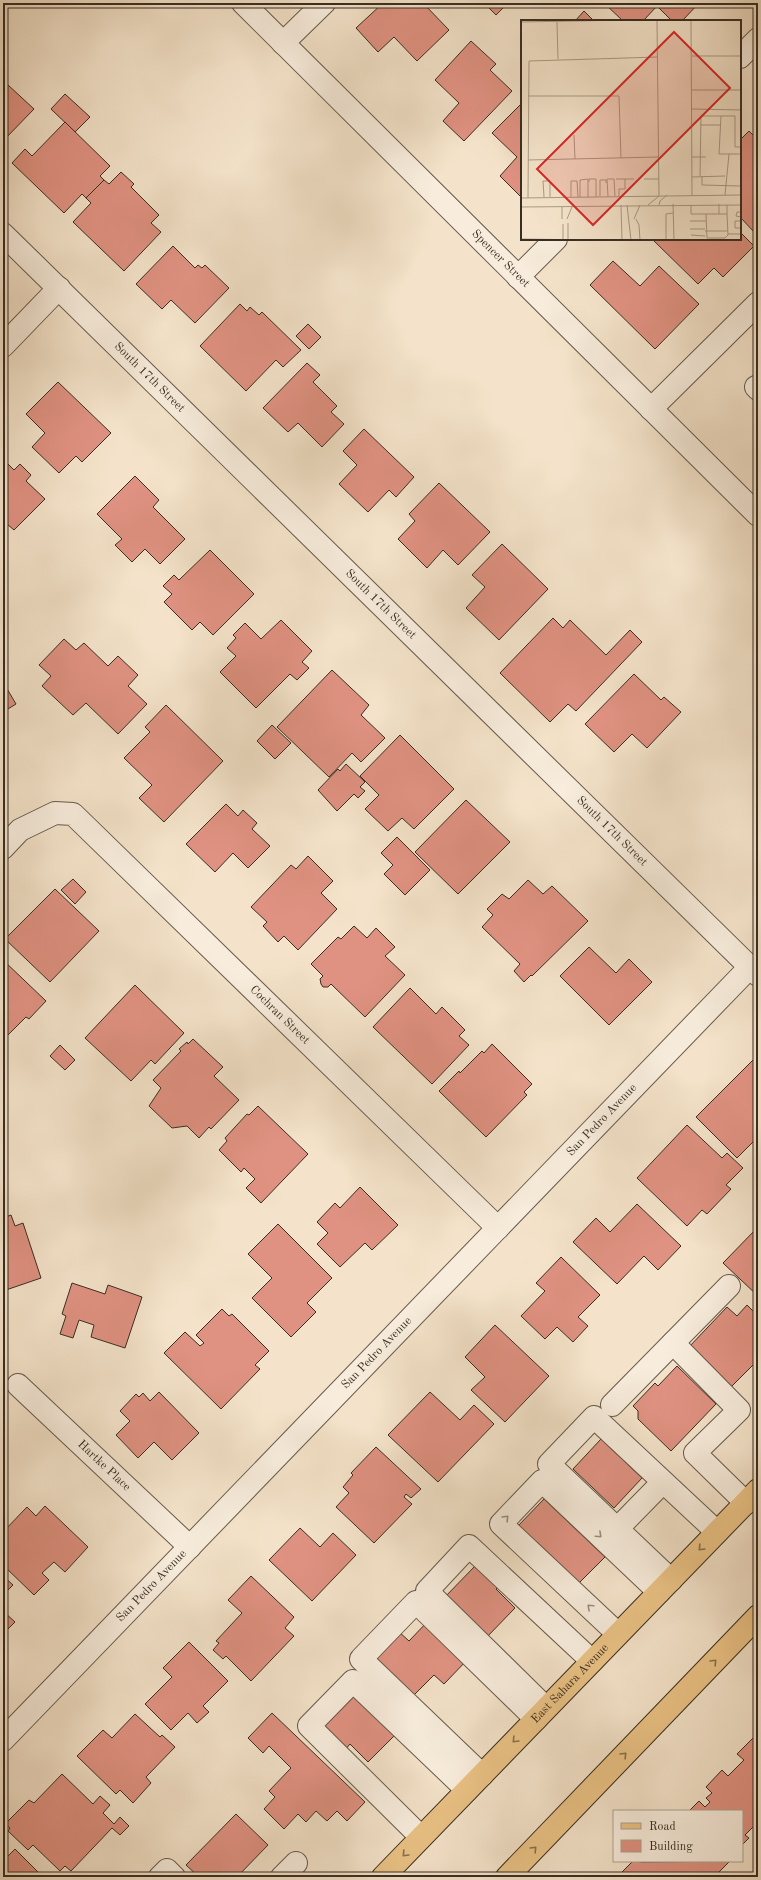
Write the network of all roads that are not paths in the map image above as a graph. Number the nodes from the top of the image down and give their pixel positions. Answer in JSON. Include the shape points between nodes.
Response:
{"nodes":[{"id":1,"x":243,"y":3,"type":"edge"},
{"id":2,"x":324,"y":3,"type":"edge"},
{"id":3,"x":758,"y":39,"type":"edge"},
{"id":4,"x":283,"y":43,"type":"junction"},
{"id":5,"x":741,"y":56,"type":"edge"},
{"id":6,"x":3,"y":234,"type":"edge"},
{"id":7,"x":555,"y":240,"type":"edge"},
{"id":8,"x":518,"y":277,"type":"junction"},
{"id":9,"x":59,"y":288,"type":"junction"},
{"id":10,"x":758,"y":303,"type":"edge"},
{"id":11,"x":3,"y":346,"type":"edge"},
{"id":12,"x":758,"y":386,"type":"edge"},
{"id":13,"x":758,"y":389,"type":"edge"},
{"id":14,"x":651,"y":409,"type":"junction"},
{"id":15,"x":758,"y":515,"type":"edge"},
{"id":16,"x":3,"y":848,"type":"edge"},
{"id":17,"x":754,"y":971,"type":"edge"},
{"id":18,"x":498,"y":1228,"type":"junction"},
{"id":19,"x":729,"y":1286,"type":"dead end"},
{"id":20,"x":673,"y":1344,"type":"junction"},
{"id":21,"x":18,"y":1386,"type":"dead end"},
{"id":22,"x":612,"y":1405,"type":"dead end"},
{"id":23,"x":663,"y":1482,"type":"junction"},
{"id":24,"x":752,"y":1496,"type":"edge"},
{"id":25,"x":617,"y":1528,"type":"junction"},
{"id":26,"x":717,"y":1532,"type":"junction"},
{"id":27,"x":190,"y":1547,"type":"junction"},
{"id":28,"x":665,"y":1586,"type":"junction"},
{"id":29,"x":758,"y":1616,"type":"edge"},
{"id":30,"x":618,"y":1634,"type":"junction"},
{"id":31,"x":592,"y":1661,"type":"junction"},
{"id":32,"x":541,"y":1714,"type":"junction"},
{"id":33,"x":3,"y":1740,"type":"edge"},
{"id":34,"x":474,"y":1782,"type":"junction"},
{"id":35,"x":422,"y":1837,"type":"junction"},
{"id":36,"x":386,"y":1876,"type":"edge"},
{"id":37,"x":160,"y":1877,"type":"edge"},
{"id":38,"x":174,"y":1877,"type":"edge"},
{"id":39,"x":507,"y":1877,"type":"edge"}],
"edges":[{"from":1,"to":4,"type":"street","name":"Spencer Street"},
{"from":2,"to":4,"type":"street"},
{"from":3,"to":5,"type":"street"},
{"from":4,"to":8,"type":"street","name":"Spencer Street"},
{"from":6,"to":9,"type":"street","name":"South 17th Street"},
{"from":7,"to":8,"type":"street"},
{"from":8,"to":14,"type":"street","name":"Spencer Street"},
{"from":9,"to":11,"type":"street"},
{"from":9,"to":17,"type":"street","name":"South 17th Street"},
{"from":10,"to":14,"type":"street"},
{"from":12,"to":13,"type":"street"},
{"from":14,"to":15,"type":"street","name":"Spencer Street"},
{"from":16,"to":18,"type":"street","name":"Cochran Street","via":[[20,830],[56,813],[73,814]]},
{"from":17,"to":18,"type":"street","name":"San Pedro Avenue"},
{"from":18,"to":27,"type":"street","name":"San Pedro Avenue"},
{"from":19,"to":20,"type":"street"},
{"from":20,"to":22,"type":"street"},
{"from":20,"to":24,"type":"street","via":[[739,1410],[695,1452]]},
{"from":21,"to":27,"type":"street","name":"Hartke Place"},
{"from":23,"to":25,"type":"street"},
{"from":23,"to":25,"type":"street","via":[[594,1417],[549,1464]]},
{"from":23,"to":26,"type":"street"},
{"from":24,"to":26,"type":"main road","name":"East Sahara Avenue"},
{"from":25,"to":28,"type":"street"},
{"from":26,"to":28,"type":"main road","name":"East Sahara Avenue","one_way":true},
{"from":27,"to":33,"type":"street","name":"San Pedro Avenue"},
{"from":28,"to":30,"type":"main road","name":"East Sahara Avenue"},
{"from":30,"to":28,"type":"street","one_way":true,"via":[[501,1524],[537,1487],[542,1482]]},
{"from":39,"to":29,"type":"main road","one_way":true},
{"from":30,"to":31,"type":"main road","name":"East Sahara Avenue"},
{"from":31,"to":32,"type":"main road","name":"East Sahara Avenue"},
{"from":31,"to":32,"type":"street","via":[[469,1546],[427,1592]]},
{"from":32,"to":34,"type":"main road","name":"East Sahara Avenue","one_way":true},
{"from":32,"to":34,"type":"street","via":[[416,1602],[361,1659]]},
{"from":34,"to":35,"type":"main road","name":"East Sahara Avenue"},
{"from":34,"to":35,"type":"street","via":[[353,1680],[309,1726]]},
{"from":35,"to":36,"type":"main road","name":"East Sahara Avenue","one_way":true},
{"from":37,"to":38,"type":"street","via":[[167,1870]]}]}
